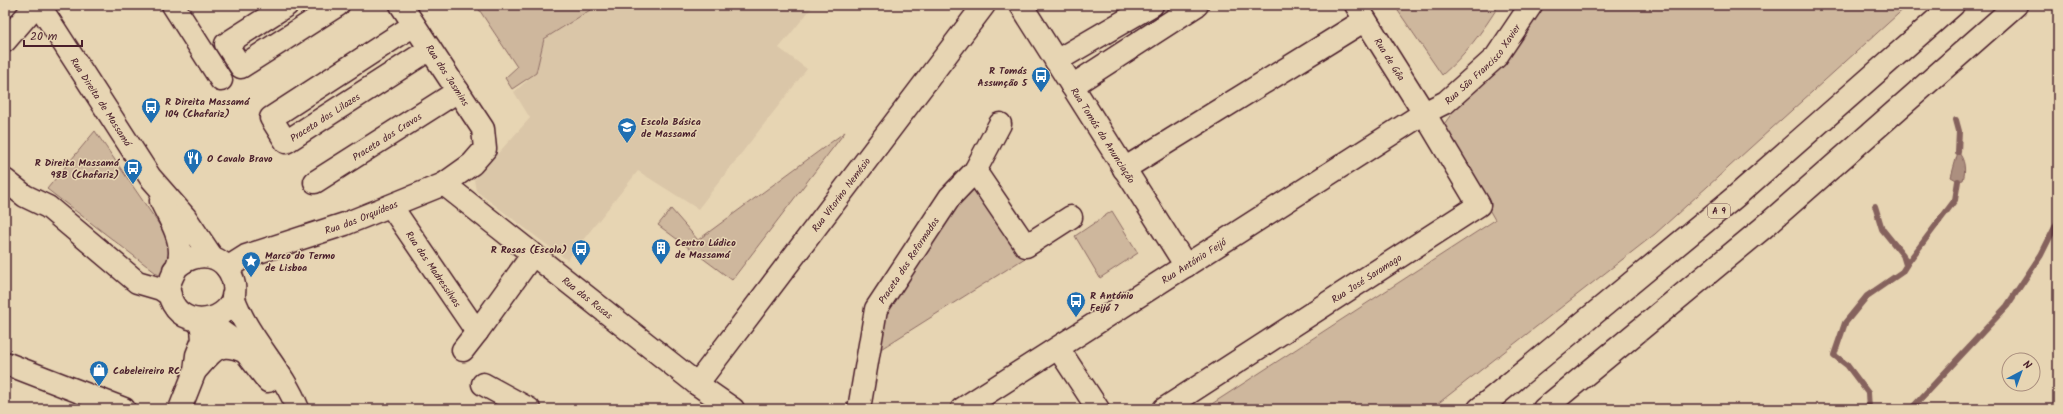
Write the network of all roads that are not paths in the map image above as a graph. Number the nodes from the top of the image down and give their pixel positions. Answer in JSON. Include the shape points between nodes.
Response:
{"nodes":[{"id":1,"x":37,"y":5,"type":"edge"},
{"id":2,"x":173,"y":5,"type":"edge"},
{"id":3,"x":287,"y":5,"type":"edge"},
{"id":4,"x":338,"y":5,"type":"edge"},
{"id":5,"x":401,"y":5,"type":"edge"},
{"id":6,"x":984,"y":5,"type":"edge"},
{"id":7,"x":1021,"y":5,"type":"edge"},
{"id":8,"x":1152,"y":5,"type":"edge"},
{"id":9,"x":1197,"y":5,"type":"edge"},
{"id":10,"x":1531,"y":5,"type":"edge"},
{"id":11,"x":1953,"y":5,"type":"edge"},
{"id":12,"x":2016,"y":5,"type":"edge"},
{"id":13,"x":1360,"y":12,"type":"edge"},
{"id":14,"x":414,"y":25,"type":"junction"},
{"id":15,"x":5,"y":42,"type":"edge"},
{"id":16,"x":430,"y":49,"type":"junction"},
{"id":17,"x":1056,"y":61,"type":"junction"},
{"id":18,"x":221,"y":80,"type":"dead end"},
{"id":19,"x":1072,"y":86,"type":"junction"},
{"id":20,"x":458,"y":91,"type":"junction"},
{"id":21,"x":1424,"y":113,"type":"junction"},
{"id":22,"x":1000,"y":124,"type":"dead end"},
{"id":23,"x":484,"y":149,"type":"joint"},
{"id":24,"x":1124,"y":169,"type":"junction"},
{"id":25,"x":975,"y":171,"type":"junction"},
{"id":26,"x":150,"y":177,"type":"junction"},
{"id":27,"x":5,"y":180,"type":"edge"},
{"id":28,"x":315,"y":182,"type":"dead end"},
{"id":29,"x":444,"y":184,"type":"junction"},
{"id":30,"x":391,"y":206,"type":"junction"},
{"id":31,"x":1071,"y":218,"type":"dead end"},
{"id":32,"x":533,"y":254,"type":"junction"},
{"id":33,"x":219,"y":262,"type":"junction"},
{"id":34,"x":1186,"y":266,"type":"junction"},
{"id":35,"x":174,"y":270,"type":"junction"},
{"id":36,"x":170,"y":296,"type":"junction"},
{"id":37,"x":233,"y":296,"type":"junction"},
{"id":38,"x":201,"y":320,"type":"junction"},
{"id":39,"x":477,"y":332,"type":"junction"},
{"id":40,"x":1058,"y":348,"type":"junction"},
{"id":41,"x":463,"y":350,"type":"dead end"},
{"id":42,"x":246,"y":352,"type":"junction"},
{"id":43,"x":5,"y":363,"type":"edge"},
{"id":44,"x":195,"y":371,"type":"junction"},
{"id":45,"x":483,"y":384,"type":"dead end"},
{"id":46,"x":697,"y":384,"type":"junction"},
{"id":47,"x":124,"y":409,"type":"edge"},
{"id":48,"x":180,"y":409,"type":"edge"},
{"id":49,"x":295,"y":409,"type":"edge"},
{"id":50,"x":298,"y":409,"type":"edge"},
{"id":51,"x":529,"y":409,"type":"edge"},
{"id":52,"x":733,"y":409,"type":"edge"},
{"id":53,"x":859,"y":409,"type":"edge"},
{"id":54,"x":962,"y":409,"type":"edge"},
{"id":55,"x":1098,"y":409,"type":"edge"},
{"id":56,"x":1164,"y":409,"type":"edge"},
{"id":57,"x":1479,"y":409,"type":"edge"},
{"id":58,"x":1544,"y":409,"type":"edge"}],
"edges":[{"from":1,"to":15,"type":"main road"},
{"from":1,"to":26,"type":"main road","name":"Rua Direita de Massamá"},
{"from":2,"to":18,"type":"main road"},
{"from":3,"to":4,"type":"main road","via":[[226,44],[241,67]]},
{"from":5,"to":14,"type":"main road","name":"Rua dos Jasmins"},
{"from":6,"to":46,"type":"main road","name":"Rua Vitorino Nemésio"},
{"from":7,"to":17,"type":"main road","name":"Rua Tomás da Anunciação"},
{"from":8,"to":17,"type":"main road"},
{"from":9,"to":19,"type":"main road"},
{"from":10,"to":21,"type":"main road","name":"Rua São Francisco Xavier","via":[[1496,58],[1446,102]]},
{"from":11,"to":57,"type":"main road","number":"A 9","via":[[1735,197]]},
{"from":12,"to":58,"type":"main road","via":[[1763,228]]},
{"from":13,"to":21,"type":"main road","name":"Rua de Gôa"},
{"from":13,"to":24,"type":"main road"},
{"from":14,"to":16,"type":"main road","name":"Rua dos Jasmins"},
{"from":14,"to":16,"type":"main road","name":"Praceta dos Lilazes","via":[[271,118],[282,136],[286,142]]},
{"from":16,"to":20,"type":"main road","name":"Rua dos Jasmins"},
{"from":17,"to":19,"type":"main road","name":"Rua Tomás da Anunciação"},
{"from":19,"to":24,"type":"main road","name":"Rua Tomás da Anunciação"},
{"from":20,"to":23,"type":"main road","name":"Rua dos Jasmins","via":[[483,129]]},
{"from":20,"to":28,"type":"main road","name":"Praceta dos Cravos"},
{"from":21,"to":34,"type":"main road","name":"Rua António Feijó"},
{"from":21,"to":56,"type":"main road","name":"Rua José Saramago","via":[[1479,205]]},
{"from":22,"to":25,"type":"main road","name":"Praceta dos Reformados"},
{"from":23,"to":29,"type":"main road","name":"Rua das Orquídeas","via":[[472,164]]},
{"from":24,"to":34,"type":"main road","name":"Rua Tomás da Anunciação"},
{"from":25,"to":31,"type":"main road","via":[[1026,246]]},
{"from":25,"to":53,"type":"main road","name":"Praceta dos Reformados","via":[[950,197],[876,309]]},
{"from":26,"to":33,"type":"main road","name":"Rua Direita de Massamá"},
{"from":26,"to":35,"type":"main road","name":"Rua Direita de Massamá","via":[[178,240],[179,261]]},
{"from":27,"to":36,"type":"main road","via":[[24,196],[48,207],[137,282],[161,289]]},
{"from":29,"to":30,"type":"main road","name":"Rua das Orquídeas"},
{"from":29,"to":32,"type":"main road","name":"Rua das Rosas"},
{"from":30,"to":33,"type":"main road","name":"Rua das Orquídeas","via":[[345,224],[246,256]]},
{"from":30,"to":39,"type":"main road","name":"Rua das Madressilvas"},
{"from":32,"to":39,"type":"main road"},
{"from":32,"to":46,"type":"main road","name":"Rua das Rosas"},
{"from":33,"to":35,"type":"main road","via":[[201,256],[191,257],[181,262]]},
{"from":33,"to":37,"type":"main road","name":"Rua Direita de Massamá","via":[[234,286]]},
{"from":34,"to":40,"type":"main road","name":"Rua António Feijó"},
{"from":35,"to":36,"type":"main road","name":"Rua Direita de Massamá","via":[[169,287]]},
{"from":36,"to":38,"type":"main road","via":[[179,312]]},
{"from":37,"to":38,"type":"main road","via":[[226,310],[212,319]]},
{"from":37,"to":50,"type":"main road","name":"Rua Direita de Massamá","via":[[238,312],[292,393]]},
{"from":38,"to":42,"type":"main road","via":[[230,337]]},
{"from":38,"to":44,"type":"main road","via":[[204,340],[197,355]]},
{"from":39,"to":41,"type":"main road"},
{"from":40,"to":54,"type":"main road","name":"Rua António Feijó"},
{"from":40,"to":55,"type":"main road"},
{"from":42,"to":44,"type":"main road","via":[[232,346],[224,346],[213,351]]},
{"from":42,"to":49,"type":"main road","via":[[281,397]]},
{"from":43,"to":47,"type":"main road"},
{"from":44,"to":48,"type":"main road"},
{"from":45,"to":51,"type":"main road"},
{"from":46,"to":52,"type":"main road","name":"Rua das Rosas"}]}
